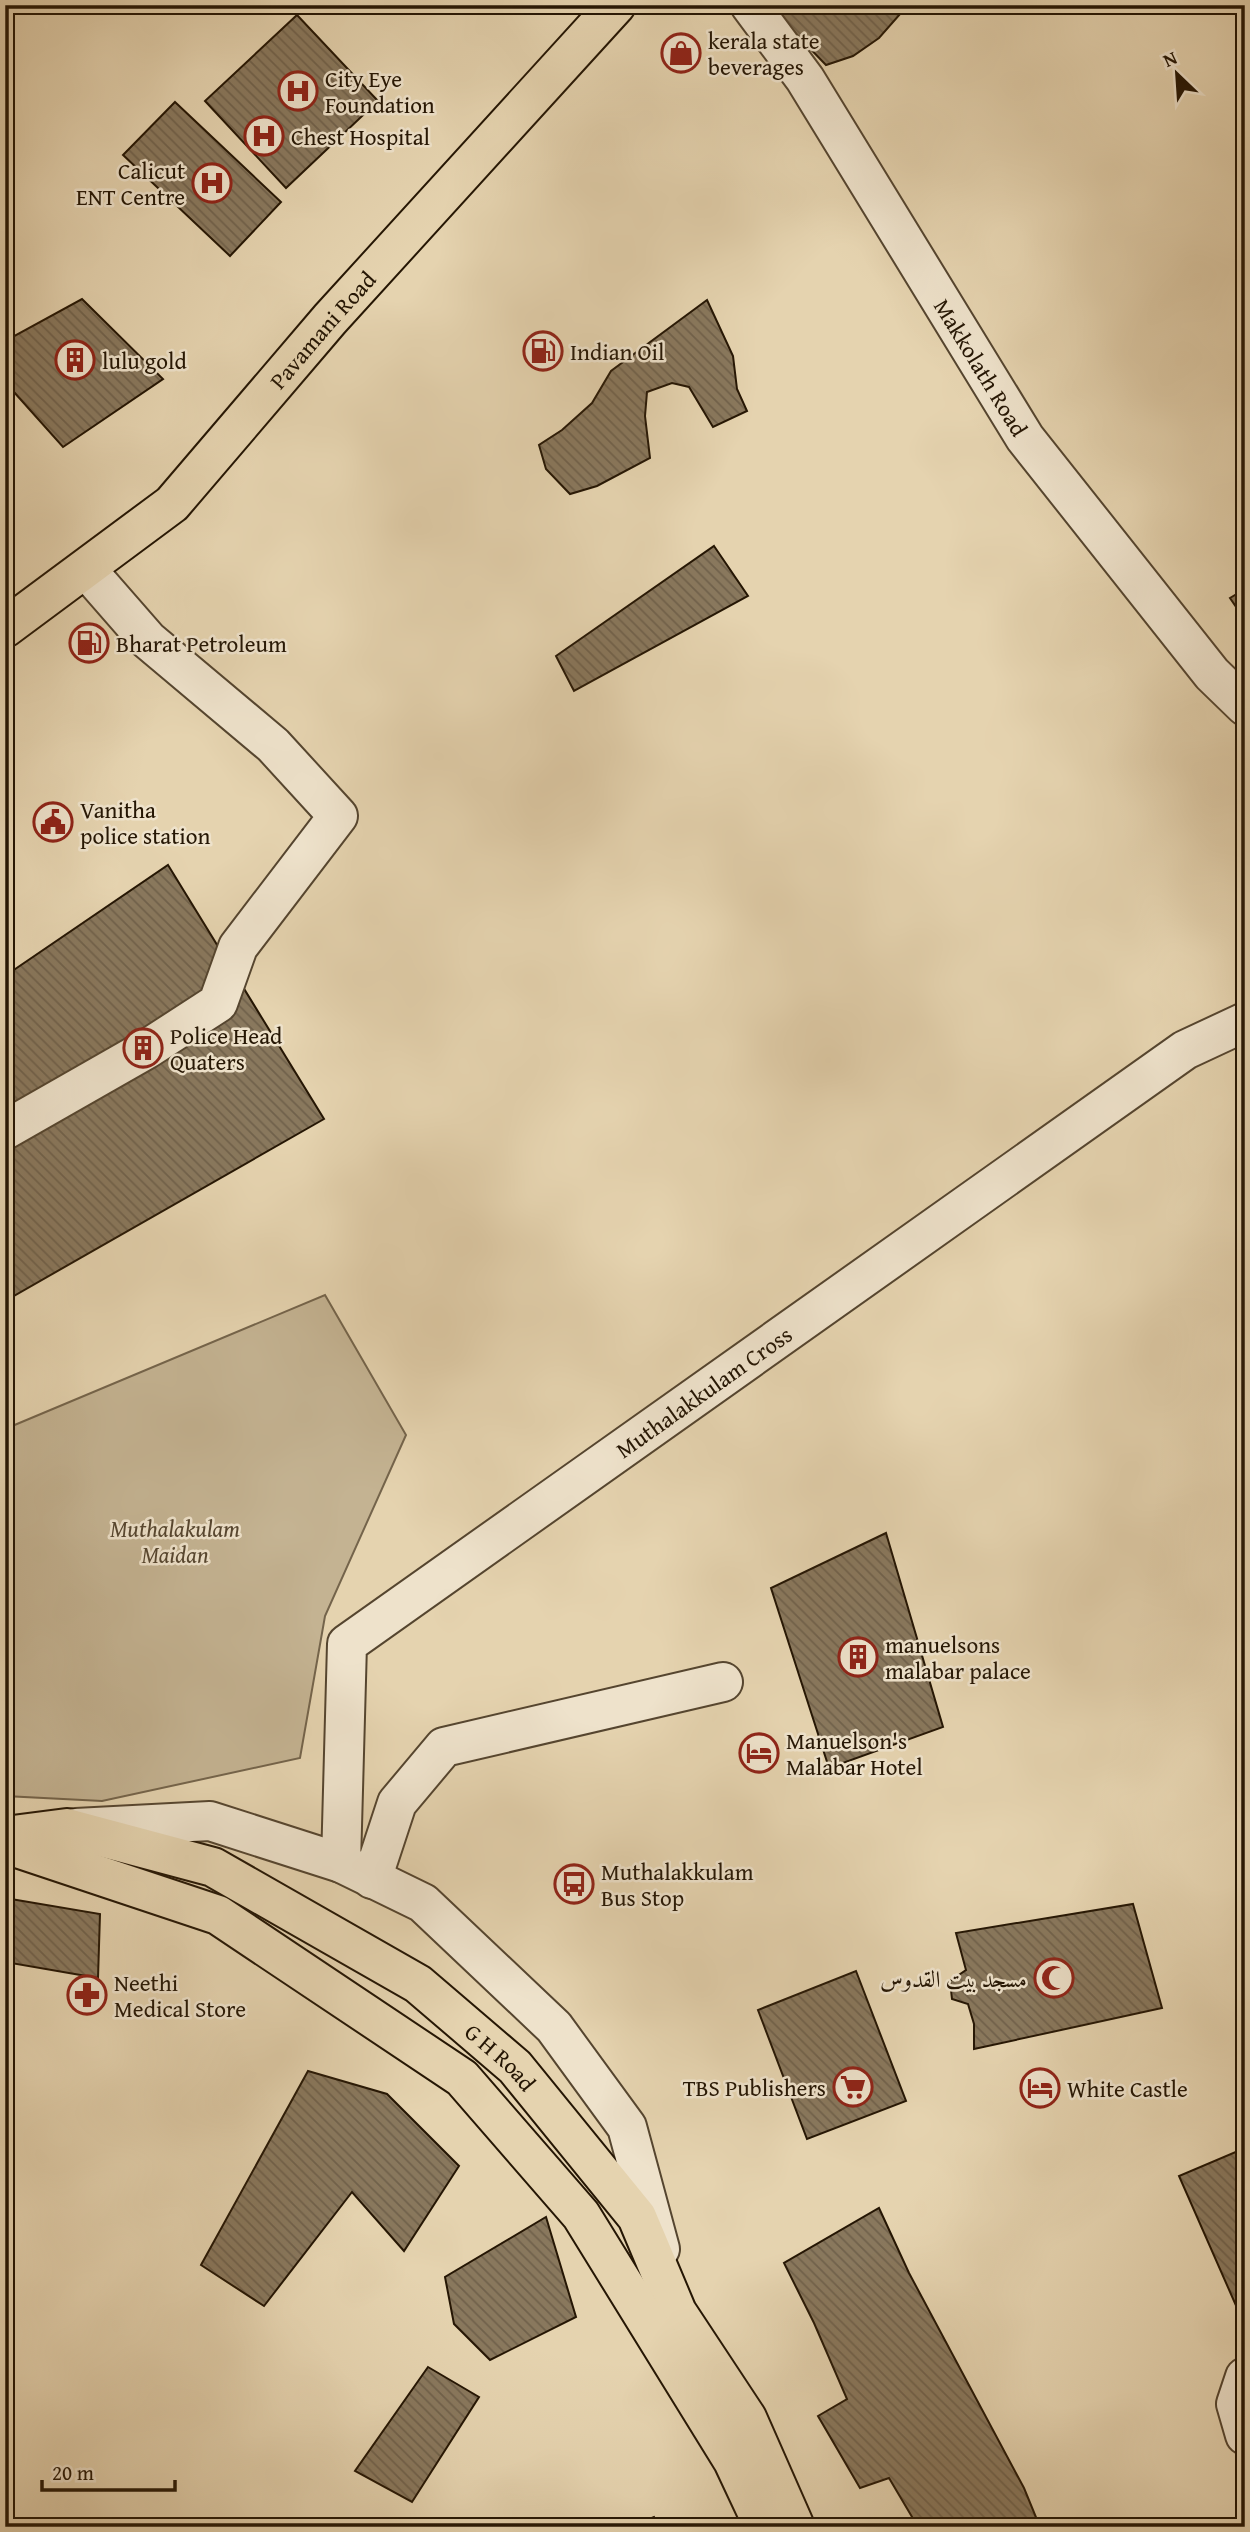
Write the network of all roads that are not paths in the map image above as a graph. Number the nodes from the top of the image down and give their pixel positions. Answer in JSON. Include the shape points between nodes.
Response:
{"nodes":[{"id":1,"x":616,"y":5,"type":"edge"},
{"id":2,"x":750,"y":5,"type":"edge"},
{"id":3,"x":86,"y":569,"type":"junction"},
{"id":4,"x":5,"y":628,"type":"edge"},
{"id":5,"x":1245,"y":706,"type":"edge"},
{"id":6,"x":1245,"y":1022,"type":"edge"},
{"id":7,"x":5,"y":1130,"type":"edge"},
{"id":8,"x":723,"y":1682,"type":"dead end"},
{"id":9,"x":67,"y":1828,"type":"junction"},
{"id":10,"x":5,"y":1836,"type":"edge"},
{"id":11,"x":5,"y":1844,"type":"edge"},
{"id":12,"x":356,"y":1871,"type":"junction"},
{"id":13,"x":677,"y":2312,"type":"junction"},
{"id":14,"x":1245,"y":2377,"type":"edge"},
{"id":15,"x":1245,"y":2435,"type":"edge"},
{"id":16,"x":764,"y":2527,"type":"edge"},
{"id":17,"x":795,"y":2527,"type":"edge"}],
"edges":[{"from":1,"to":3,"type":"main road","name":"Pavamani Road","via":[[330,319],[172,504]]},
{"from":2,"to":5,"type":"street","name":"Makkolath Road","via":[[805,79],[1025,438],[1212,674]]},
{"from":3,"to":4,"type":"main road","name":"Pavamani Road"},
{"from":3,"to":7,"type":"street","via":[[148,640],[273,745],[338,816],[238,947],[218,1003]]},
{"from":6,"to":12,"type":"street","name":"Muthalakkulam Cross","via":[[1185,1050],[346,1644]]},
{"from":8,"to":12,"type":"street","via":[[444,1747],[397,1803]]},
{"from":9,"to":10,"type":"main road","name":"G H Road"},
{"from":9,"to":12,"type":"street","via":[[210,1821]]},
{"from":9,"to":13,"type":"main road","name":"G H Road","via":[[214,1867],[418,1984],[515,2067],[637,2217]]},
{"from":11,"to":16,"type":"main road","name":"G H Road","via":[[218,1915],[461,2078],[581,2215],[733,2461]]},
{"from":12,"to":13,"type":"street","via":[[423,1903],[554,2027],[627,2127]]},
{"from":13,"to":17,"type":"main road","name":"G H Road","via":[[747,2418]]},
{"from":14,"to":15,"type":"street","via":[[1236,2404]]}]}
